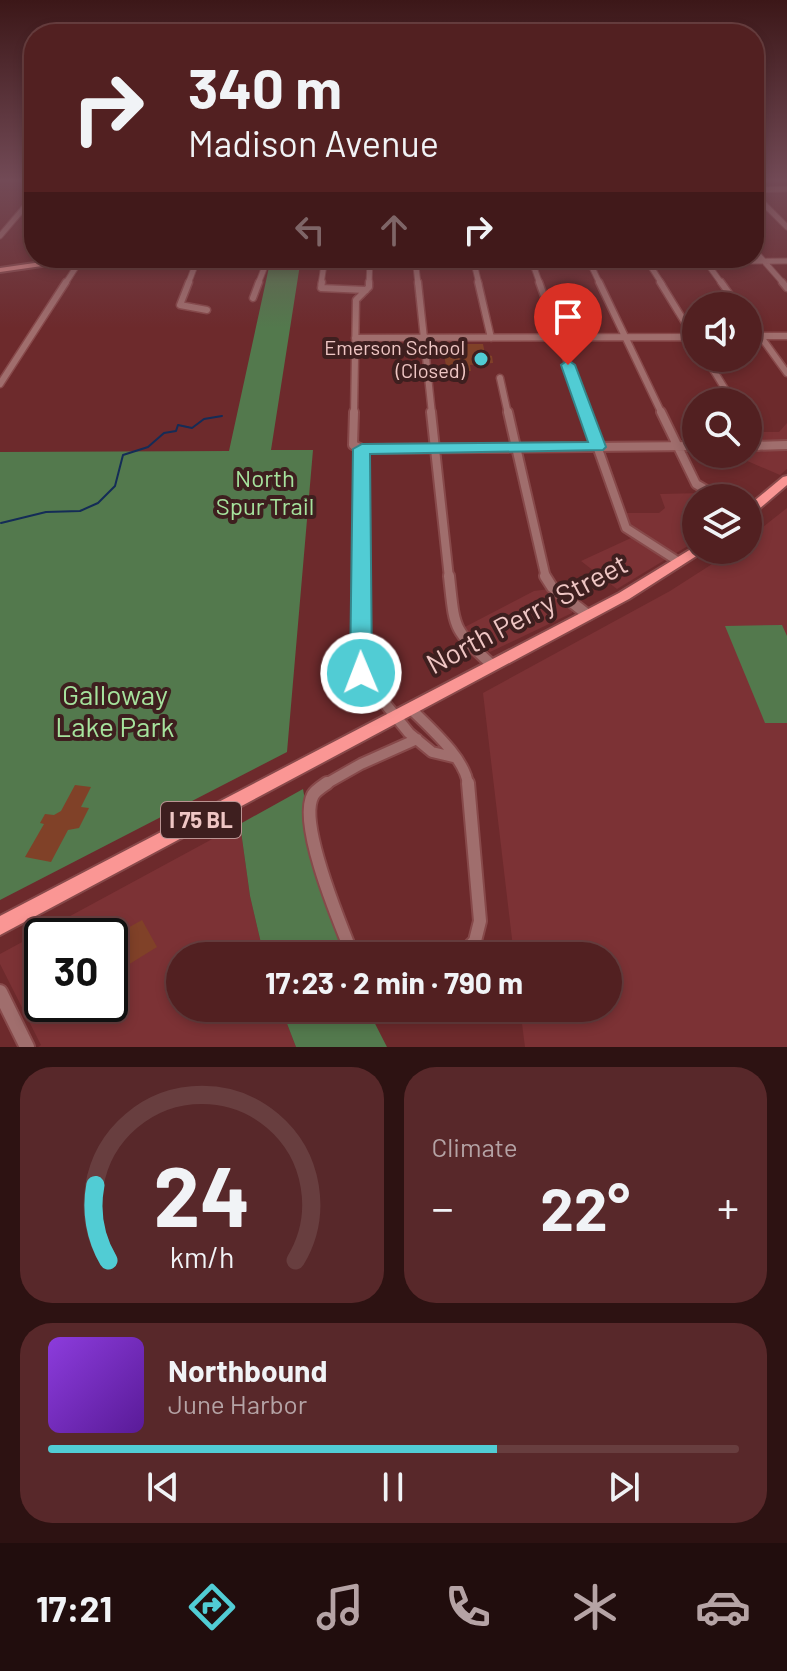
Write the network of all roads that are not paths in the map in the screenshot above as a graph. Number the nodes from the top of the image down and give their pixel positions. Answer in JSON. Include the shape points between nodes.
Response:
{"nodes":[{"id":1,"x":764,"y":261,"type":"joint"},
{"id":2,"x":787,"y":261,"type":"edge"},
{"id":3,"x":24,"y":267,"type":"edge"},
{"id":4,"x":76,"y":268,"type":"edge"},
{"id":5,"x":194,"y":268,"type":"edge"},
{"id":6,"x":264,"y":268,"type":"edge"},
{"id":7,"x":324,"y":268,"type":"edge"},
{"id":8,"x":369,"y":268,"type":"edge"},
{"id":9,"x":416,"y":268,"type":"edge"},
{"id":10,"x":475,"y":268,"type":"edge"},
{"id":11,"x":534,"y":268,"type":"edge"},
{"id":12,"x":593,"y":268,"type":"edge"},
{"id":13,"x":652,"y":268,"type":"edge"},
{"id":14,"x":710,"y":268,"type":"edge"},
{"id":15,"x":0,"y":270,"type":"edge"},
{"id":16,"x":787,"y":288,"type":"edge"},
{"id":17,"x":366,"y":290,"type":"junction"},
{"id":18,"x":728,"y":292,"type":"edge"},
{"id":19,"x":253,"y":298,"type":"dead end"},
{"id":20,"x":207,"y":310,"type":"dead end"},
{"id":21,"x":682,"y":317,"type":"edge"},
{"id":22,"x":762,"y":336,"type":"edge"},
{"id":23,"x":787,"y":336,"type":"edge"},
{"id":24,"x":558,"y":337,"type":"junction"},
{"id":25,"x":626,"y":337,"type":"junction"},
{"id":26,"x":355,"y":338,"type":"junction"},
{"id":27,"x":423,"y":338,"type":"junction"},
{"id":28,"x":491,"y":338,"type":"junction"},
{"id":29,"x":682,"y":338,"type":"edge"},
{"id":30,"x":762,"y":339,"type":"edge"},
{"id":31,"x":787,"y":373,"type":"edge"},
{"id":32,"x":500,"y":378,"type":"dead end"},
{"id":33,"x":0,"y":384,"type":"edge"},
{"id":34,"x":787,"y":445,"type":"edge"},
{"id":35,"x":678,"y":446,"type":"junction"},
{"id":36,"x":682,"y":446,"type":"edge"},
{"id":37,"x":762,"y":446,"type":"edge"},
{"id":38,"x":597,"y":447,"type":"junction"},
{"id":39,"x":516,"y":448,"type":"junction"},
{"id":40,"x":362,"y":449,"type":"junction"},
{"id":41,"x":435,"y":449,"type":"junction"},
{"id":42,"x":787,"y":479,"type":"edge"},
{"id":43,"x":697,"y":484,"type":"edge"},
{"id":44,"x":762,"y":500,"type":"edge"},
{"id":45,"x":682,"y":560,"type":"edge"},
{"id":46,"x":679,"y":562,"type":"junction"},
{"id":47,"x":588,"y":615,"type":"junction"},
{"id":48,"x":492,"y":665,"type":"junction"},
{"id":49,"x":404,"y":713,"type":"junction"},
{"id":50,"x":417,"y":739,"type":"junction"},
{"id":51,"x":453,"y":757,"type":"junction"},
{"id":52,"x":0,"y":926,"type":"edge"},
{"id":53,"x":348,"y":942,"type":"edge"},
{"id":54,"x":474,"y":942,"type":"edge"},
{"id":55,"x":0,"y":992,"type":"edge"},
{"id":56,"x":27,"y":1047,"type":"edge"}],
"edges":[{"from":1,"to":2,"type":"street"},
{"from":1,"to":16,"type":"street"},
{"from":3,"to":15,"type":"main road"},
{"from":4,"to":33,"type":"street"},
{"from":5,"to":20,"type":"street","via":[[180,305]]},
{"from":6,"to":19,"type":"street"},
{"from":7,"to":17,"type":"street","via":[[322,288]]},
{"from":8,"to":17,"type":"street"},
{"from":9,"to":27,"type":"street"},
{"from":10,"to":28,"type":"street"},
{"from":11,"to":24,"type":"street"},
{"from":12,"to":25,"type":"street"},
{"from":13,"to":21,"type":"street"},
{"from":14,"to":18,"type":"street"},
{"from":17,"to":26,"type":"street","via":[[356,298]]},
{"from":22,"to":23,"type":"street"},
{"from":24,"to":25,"type":"street"},
{"from":24,"to":28,"type":"street"},
{"from":24,"to":38,"type":"street"},
{"from":25,"to":29,"type":"street"},
{"from":25,"to":35,"type":"street"},
{"from":26,"to":27,"type":"street"},
{"from":26,"to":40,"type":"street","via":[[353,445]]},
{"from":27,"to":28,"type":"street"},
{"from":27,"to":41,"type":"street"},
{"from":30,"to":31,"type":"street"},
{"from":32,"to":39,"type":"street"},
{"from":34,"to":37,"type":"street"},
{"from":35,"to":36,"type":"street"},
{"from":35,"to":38,"type":"street"},
{"from":35,"to":43,"type":"street"},
{"from":38,"to":39,"type":"street"},
{"from":38,"to":46,"type":"street","via":[[627,530]]},
{"from":39,"to":41,"type":"street"},
{"from":39,"to":47,"type":"street","via":[[547,580]]},
{"from":40,"to":41,"type":"street"},
{"from":40,"to":49,"type":"street","via":[[360,669],[365,681]]},
{"from":41,"to":48,"type":"street","via":[[454,626]]},
{"from":42,"to":44,"type":"main road"},
{"from":45,"to":46,"type":"main road","name":"North Perry Street","number":"I 75 BL"},
{"from":46,"to":47,"type":"main road","name":"North Perry Street","number":"I 75 BL"},
{"from":47,"to":48,"type":"main road","name":"North Perry Street","number":"I 75 BL"},
{"from":48,"to":49,"type":"main road","name":"North Perry Street","number":"I 75 BL"},
{"from":49,"to":50,"type":"street"},
{"from":49,"to":51,"type":"street","via":[[445,742]]},
{"from":49,"to":52,"type":"main road","name":"North Perry Street","number":"I 75 BL"},
{"from":50,"to":51,"type":"street","via":[[435,754]]},
{"from":50,"to":53,"type":"street","via":[[320,788],[309,803],[319,861]]},
{"from":51,"to":54,"type":"street","via":[[467,774],[480,921]]},
{"from":55,"to":56,"type":"street"}]}
